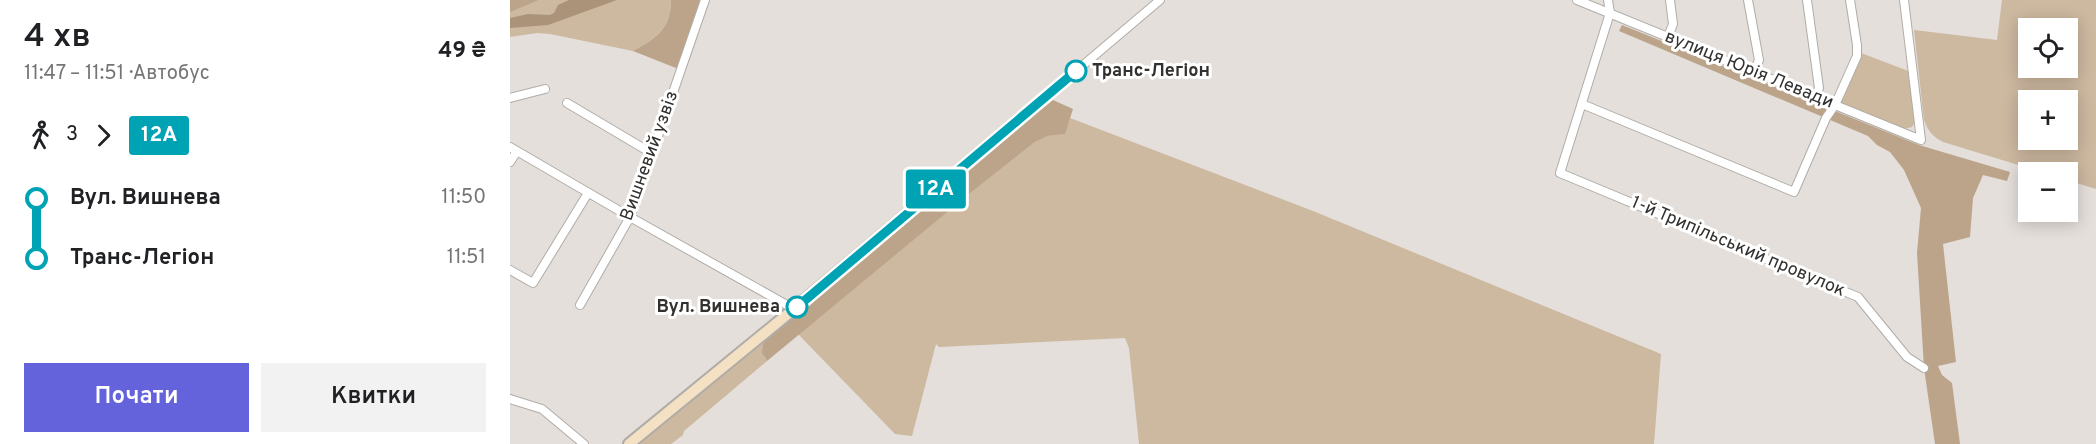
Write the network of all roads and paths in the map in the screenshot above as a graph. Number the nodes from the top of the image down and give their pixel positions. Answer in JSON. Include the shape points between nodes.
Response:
{"nodes":[{"id":1,"x":705,"y":0,"type":"edge"},
{"id":2,"x":1160,"y":0,"type":"edge"},
{"id":3,"x":1577,"y":0,"type":"edge"},
{"id":4,"x":1608,"y":0,"type":"edge"},
{"id":5,"x":1670,"y":0,"type":"edge"},
{"id":6,"x":1748,"y":0,"type":"edge"},
{"id":7,"x":1807,"y":0,"type":"edge"},
{"id":8,"x":1850,"y":0,"type":"edge"},
{"id":9,"x":1904,"y":0,"type":"edge"},
{"id":10,"x":1610,"y":13,"type":"junction"},
{"id":11,"x":1668,"y":37,"type":"junction"},
{"id":12,"x":1754,"y":72,"type":"junction"},
{"id":13,"x":545,"y":89,"type":"dead end"},
{"id":14,"x":1815,"y":97,"type":"junction"},
{"id":15,"x":510,"y":98,"type":"edge"},
{"id":16,"x":567,"y":103,"type":"dead end"},
{"id":17,"x":1582,"y":104,"type":"junction"},
{"id":18,"x":1835,"y":105,"type":"junction"},
{"id":19,"x":1029,"y":111,"type":"joint"},
{"id":20,"x":514,"y":149,"type":"edge"},
{"id":21,"x":653,"y":154,"type":"junction"},
{"id":22,"x":510,"y":162,"type":"edge"},
{"id":23,"x":588,"y":193,"type":"junction"},
{"id":24,"x":630,"y":217,"type":"junction"},
{"id":25,"x":510,"y":270,"type":"edge"},
{"id":26,"x":580,"y":305,"type":"dead end"},
{"id":27,"x":794,"y":309,"type":"junction"},
{"id":28,"x":1924,"y":368,"type":"dead end"},
{"id":29,"x":510,"y":399,"type":"edge"},
{"id":30,"x":584,"y":444,"type":"edge"},
{"id":31,"x":629,"y":444,"type":"edge"}],
"edges":[{"from":1,"to":21,"type":"street","name":"Вишневий узвіз"},
{"from":2,"to":19,"type":"street"},
{"from":3,"to":10,"type":"street","name":"вулиця Юрія Левади"},
{"from":4,"to":10,"type":"street"},
{"from":5,"to":11,"type":"street","via":[[1673,24]]},
{"from":6,"to":12,"type":"street","via":[[1759,60]]},
{"from":7,"to":14,"type":"street","via":[[1819,88]]},
{"from":8,"to":18,"type":"street","via":[[1857,56]]},
{"from":9,"to":18,"type":"street","name":"вулиця Юрія Левади","via":[[1921,140]]},
{"from":10,"to":11,"type":"street","name":"вулиця Юрія Левади"},
{"from":10,"to":17,"type":"street"},
{"from":11,"to":12,"type":"street","name":"вулиця Юрія Левади"},
{"from":12,"to":14,"type":"street","name":"вулиця Юрія Левади"},
{"from":13,"to":15,"type":"street"},
{"from":14,"to":18,"type":"street","name":"вулиця Юрія Левади"},
{"from":16,"to":21,"type":"street"},
{"from":17,"to":18,"type":"street","via":[[1794,192]]},
{"from":17,"to":28,"type":"street","name":"1-й Трипільський провулок","via":[[1560,173],[1858,297],[1907,357]]},
{"from":19,"to":27,"type":"street"},
{"from":20,"to":22,"type":"street"},
{"from":20,"to":23,"type":"street"},
{"from":21,"to":24,"type":"street","name":"Вишневий узвіз"},
{"from":23,"to":24,"type":"street"},
{"from":23,"to":25,"type":"street","via":[[533,283]]},
{"from":24,"to":26,"type":"street","name":"Вишневий узвіз"},
{"from":24,"to":27,"type":"street"},
{"from":27,"to":31,"type":"street"},
{"from":29,"to":30,"type":"street","via":[[542,409]]}]}
